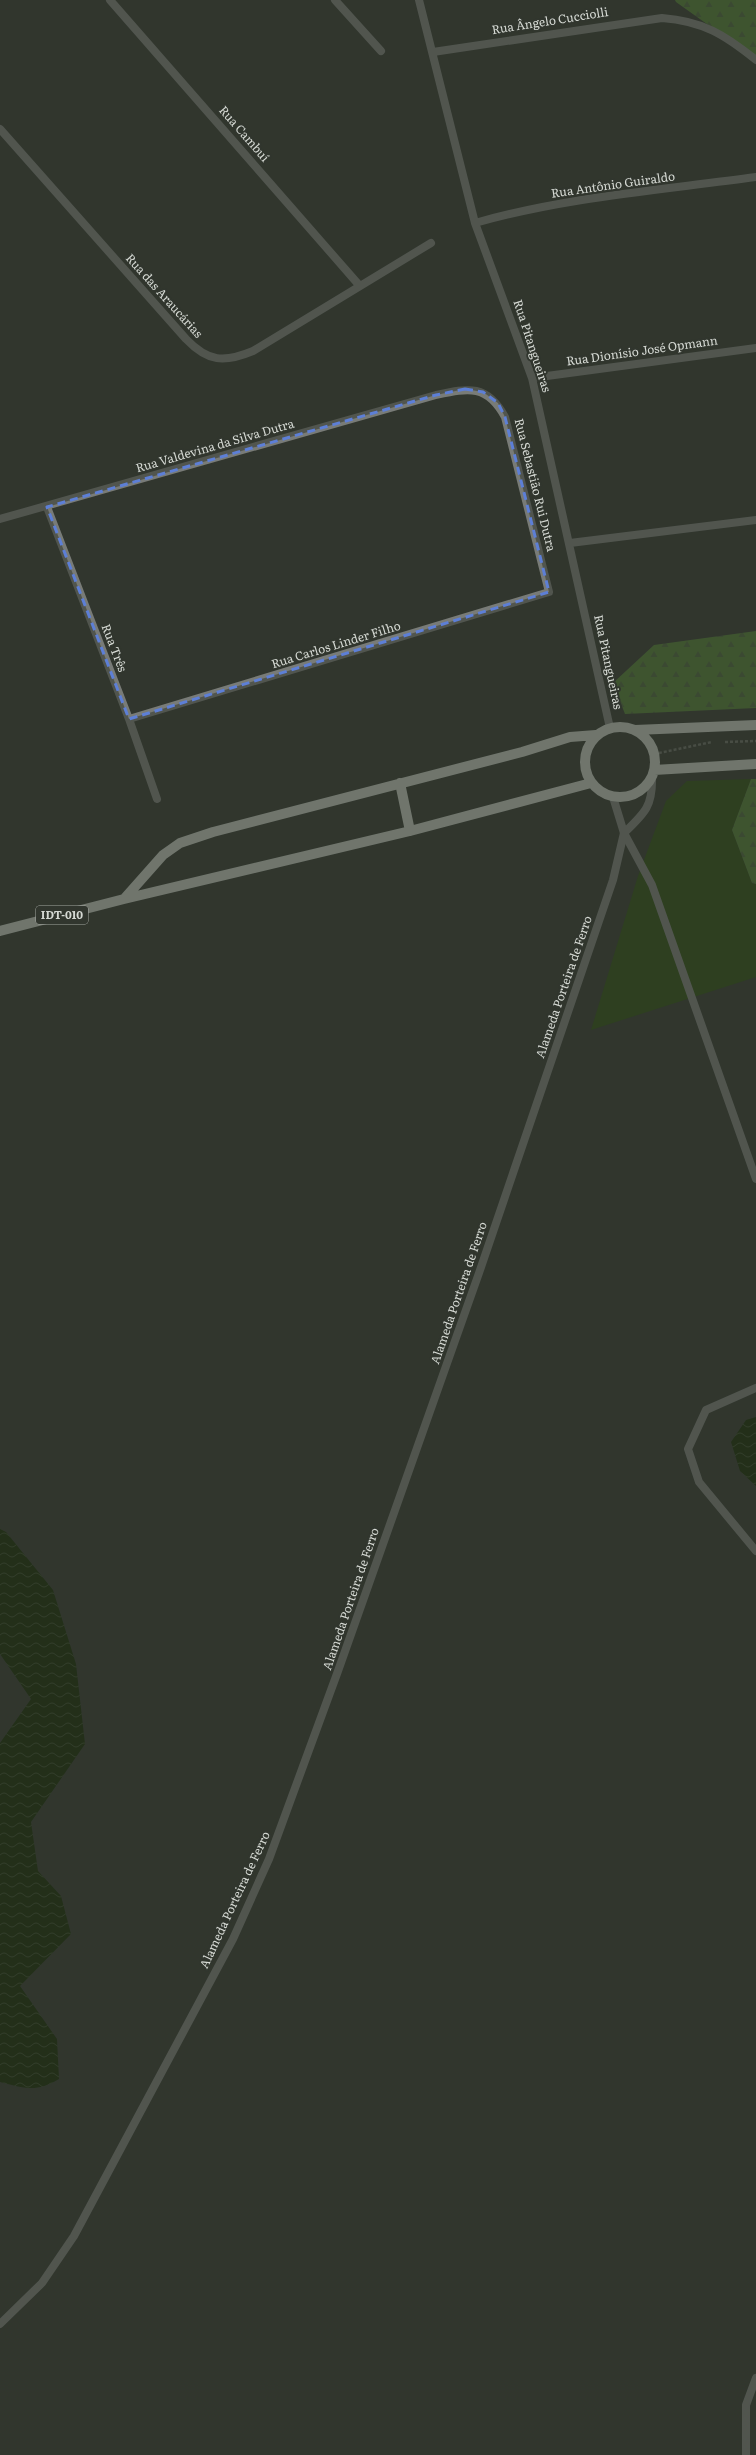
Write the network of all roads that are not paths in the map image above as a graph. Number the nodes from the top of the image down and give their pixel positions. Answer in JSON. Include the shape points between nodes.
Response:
{"nodes":[{"id":1,"x":110,"y":0,"type":"edge"},
{"id":2,"x":335,"y":0,"type":"edge"},
{"id":3,"x":419,"y":0,"type":"edge"},
{"id":4,"x":381,"y":50,"type":"dead end"},
{"id":5,"x":433,"y":52,"type":"junction"},
{"id":6,"x":756,"y":60,"type":"edge"},
{"id":7,"x":0,"y":129,"type":"edge"},
{"id":8,"x":756,"y":177,"type":"edge"},
{"id":9,"x":475,"y":222,"type":"junction"},
{"id":10,"x":431,"y":243,"type":"dead end"},
{"id":11,"x":359,"y":285,"type":"junction"},
{"id":12,"x":756,"y":348,"type":"edge"},
{"id":13,"x":532,"y":378,"type":"junction"},
{"id":14,"x":436,"y":395,"type":"joint"},
{"id":15,"x":47,"y":508,"type":"junction"},
{"id":16,"x":0,"y":519,"type":"edge"},
{"id":17,"x":756,"y":520,"type":"edge"},
{"id":18,"x":570,"y":543,"type":"junction"},
{"id":19,"x":549,"y":592,"type":"joint"},
{"id":20,"x":129,"y":719,"type":"junction"},
{"id":21,"x":756,"y":725,"type":"edge"},
{"id":22,"x":610,"y":728,"type":"junction"},
{"id":23,"x":635,"y":730,"type":"junction"},
{"id":24,"x":596,"y":735,"type":"junction"},
{"id":25,"x":756,"y":764,"type":"edge"},
{"id":26,"x":653,"y":773,"type":"junction"},
{"id":27,"x":400,"y":783,"type":"junction"},
{"id":28,"x":591,"y":783,"type":"junction"},
{"id":29,"x":614,"y":797,"type":"junction"},
{"id":30,"x":157,"y":799,"type":"dead end"},
{"id":31,"x":410,"y":831,"type":"junction"},
{"id":32,"x":624,"y":833,"type":"junction"},
{"id":33,"x":124,"y":899,"type":"junction"},
{"id":34,"x":0,"y":931,"type":"edge"},
{"id":35,"x":756,"y":1179,"type":"edge"},
{"id":36,"x":756,"y":1388,"type":"edge"},
{"id":37,"x":756,"y":1551,"type":"edge"},
{"id":38,"x":0,"y":2324,"type":"edge"},
{"id":39,"x":756,"y":2378,"type":"edge"},
{"id":40,"x":746,"y":2455,"type":"edge"}],
"edges":[{"from":1,"to":11,"type":"street","name":"Rua Cambuí"},
{"from":2,"to":4,"type":"street"},
{"from":3,"to":5,"type":"street","name":"Rua Pitangueiras"},
{"from":5,"to":6,"type":"street","name":"Rua Ângelo Cucciolli","via":[[662,18],[710,28]]},
{"from":5,"to":9,"type":"street","name":"Rua Pitangueiras"},
{"from":7,"to":11,"type":"street","name":"Rua das Araucárias","via":[[186,339],[198,351],[211,357],[233,359],[253,351]]},
{"from":8,"to":9,"type":"street","name":"Rua Antônio Guiraldo","via":[[557,204]]},
{"from":9,"to":13,"type":"street","name":"Rua Pitangueiras"},
{"from":10,"to":11,"type":"street","name":"Rua das Araucárias"},
{"from":12,"to":13,"type":"street","name":"Rua Dionísio José Opmann"},
{"from":13,"to":18,"type":"street","name":"Rua Pitangueiras"},
{"from":14,"to":15,"type":"street","name":"Rua Valdevina da Silva Dutra"},
{"from":14,"to":19,"type":"street","name":"Rua Sebastião Rui Dutra","via":[[464,389],[483,392],[498,403],[505,417]]},
{"from":15,"to":16,"type":"street","name":"Rua Valdevina da Silva Dutra"},
{"from":15,"to":20,"type":"street","name":"Rua Três"},
{"from":17,"to":18,"type":"street"},
{"from":18,"to":22,"type":"street","name":"Rua Pitangueiras"},
{"from":19,"to":20,"type":"street","name":"Rua Carlos Linder Filho"},
{"from":20,"to":30,"type":"street","name":"Rua Três"},
{"from":21,"to":23,"type":"main road"},
{"from":22,"to":23,"type":"main road","via":[[627,727]]},
{"from":22,"to":24,"type":"main road"},
{"from":23,"to":26,"type":"main road","via":[[648,740],[654,754]]},
{"from":24,"to":27,"type":"main road","via":[[570,737]]},
{"from":24,"to":28,"type":"main road","via":[[590,742],[584,758]]},
{"from":25,"to":26,"type":"main road"},
{"from":26,"to":29,"type":"main road","via":[[640,791]]},
{"from":26,"to":32,"type":"street","via":[[648,808]]},
{"from":27,"to":31,"type":"main road"},
{"from":27,"to":33,"type":"main road","via":[[180,843],[163,855]]},
{"from":28,"to":29,"type":"main road","via":[[605,794]]},
{"from":28,"to":31,"type":"main road"},
{"from":29,"to":32,"type":"street","name":"Alameda Porteira de Ferro"},
{"from":31,"to":33,"type":"main road"},
{"from":32,"to":35,"type":"street","via":[[652,885]]},
{"from":32,"to":38,"type":"street","name":"Alameda Porteira de Ferro","via":[[613,880],[596,933],[481,1266],[269,1859],[233,1939],[74,2236],[42,2283]]},
{"from":33,"to":34,"type":"main road","number":"IDT-010"},
{"from":36,"to":37,"type":"street","via":[[706,1410],[688,1449],[699,1482]]},
{"from":39,"to":40,"type":"street","via":[[746,2406]]}]}
